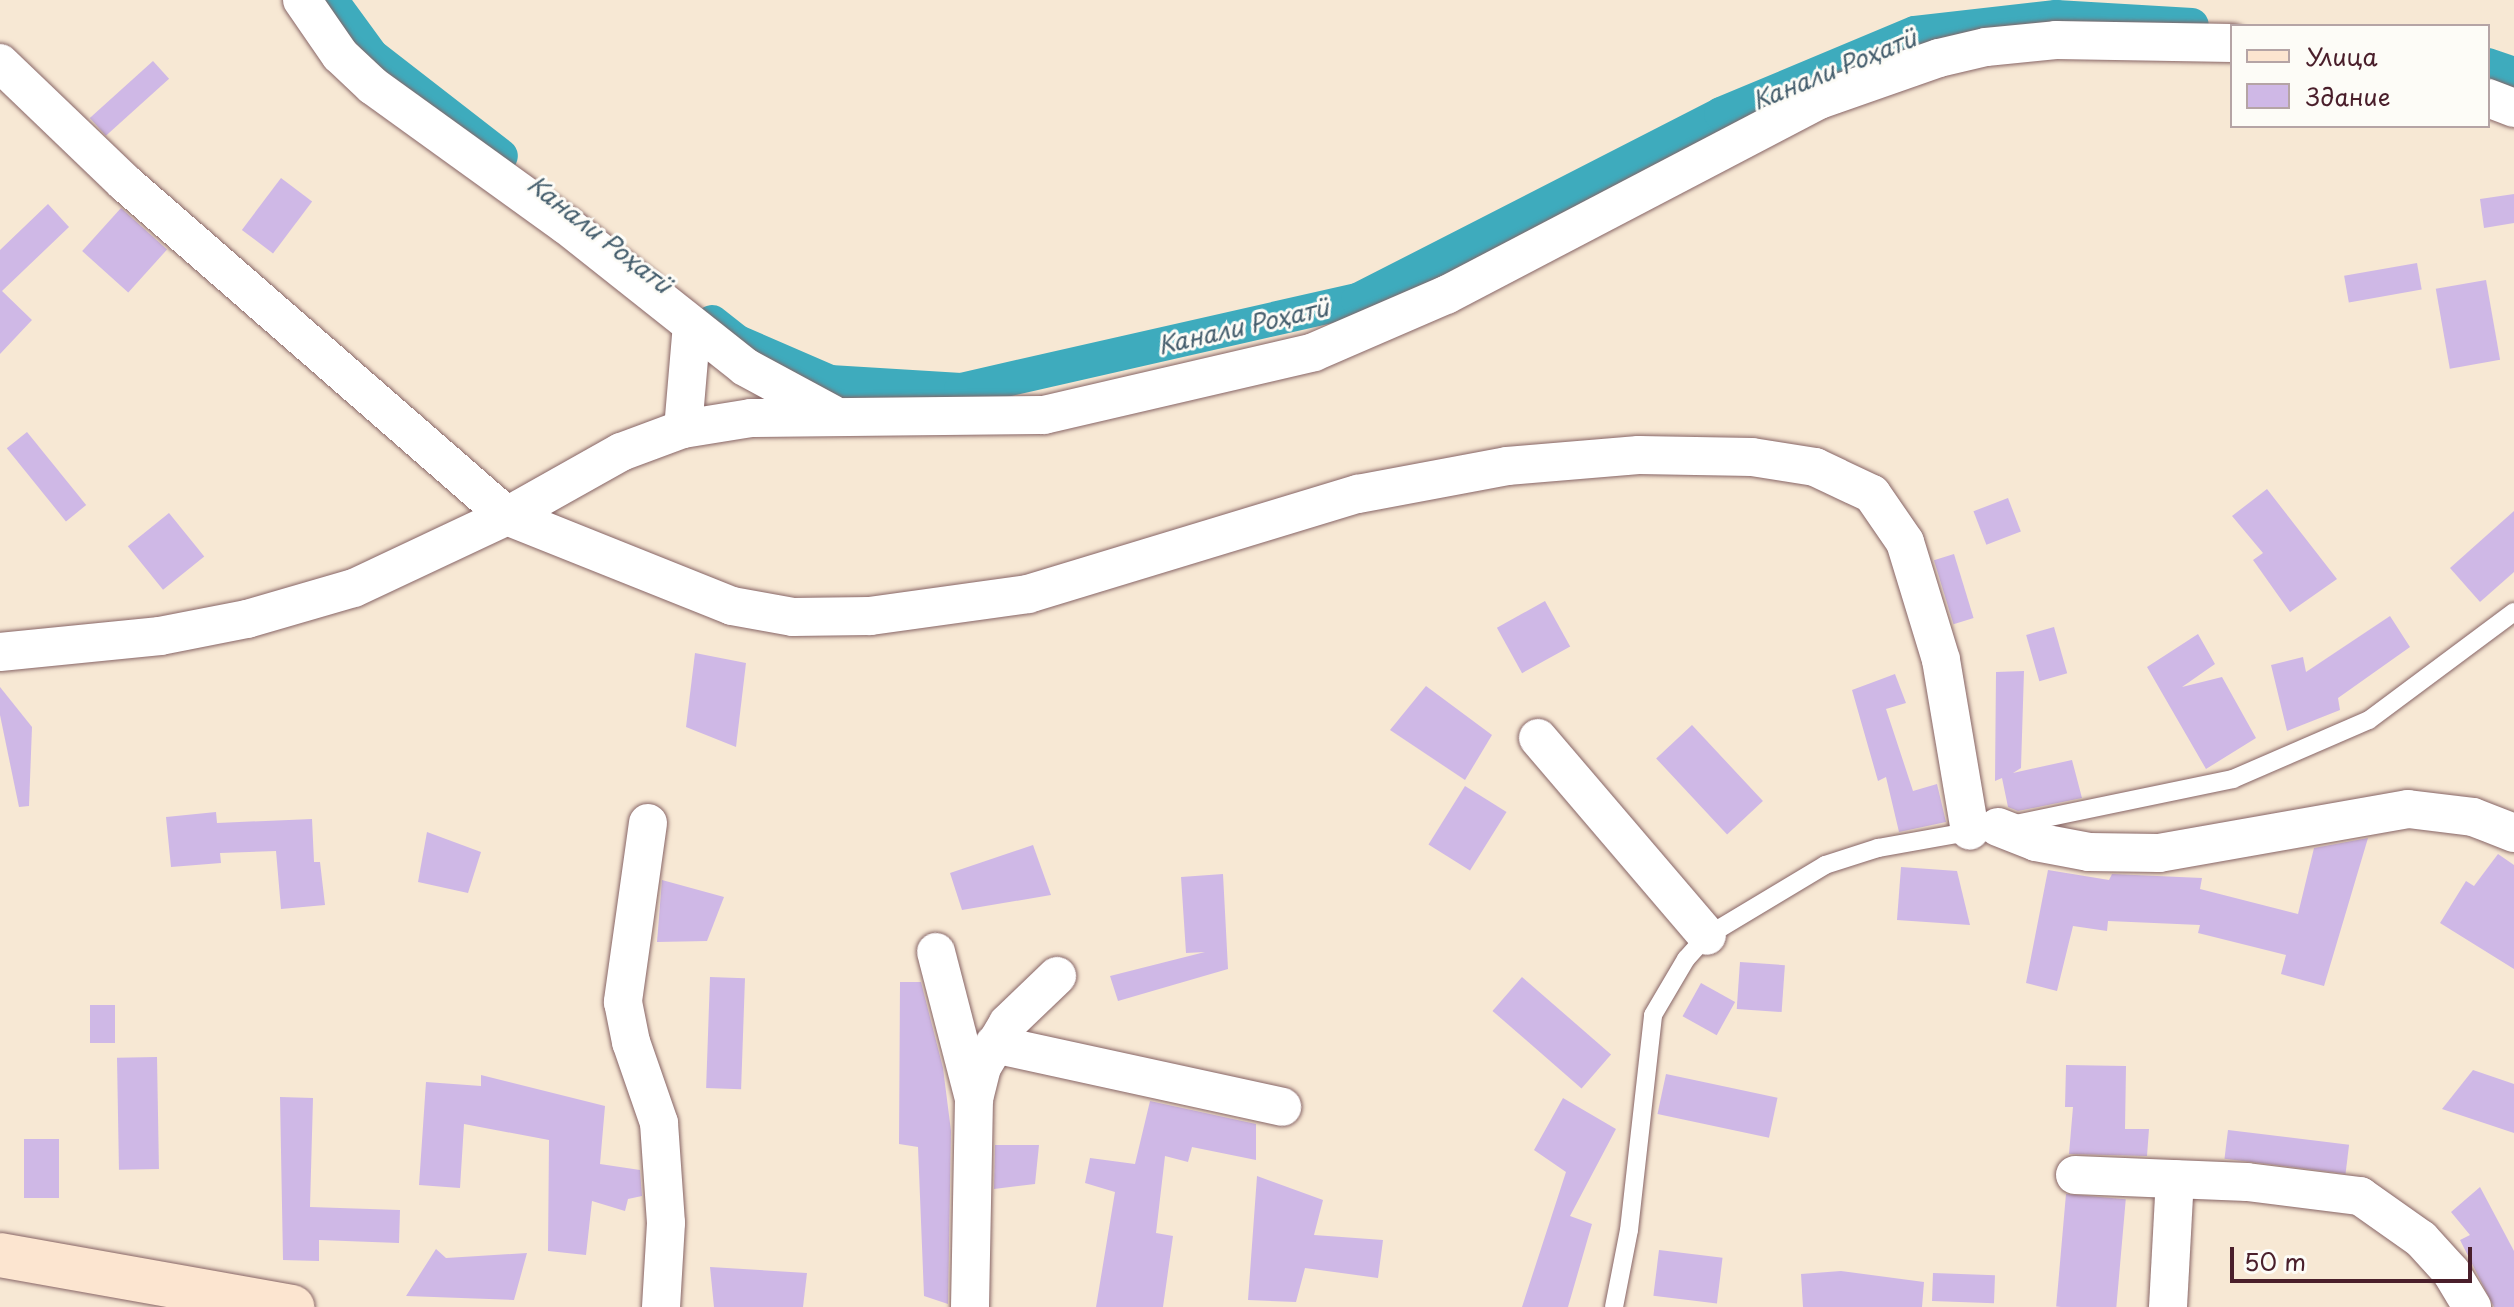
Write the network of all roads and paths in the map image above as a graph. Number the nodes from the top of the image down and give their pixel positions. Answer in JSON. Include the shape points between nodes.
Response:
{"nodes":[{"id":1,"x":302,"y":0,"type":"edge"},
{"id":2,"x":2230,"y":43,"type":"edge"},
{"id":3,"x":0,"y":63,"type":"edge"},
{"id":4,"x":2490,"y":99,"type":"edge"},
{"id":5,"x":2514,"y":108,"type":"edge"},
{"id":6,"x":692,"y":325,"type":"junction"},
{"id":7,"x":840,"y":418,"type":"junction"},
{"id":8,"x":683,"y":429,"type":"junction"},
{"id":9,"x":507,"y":516,"type":"junction"},
{"id":10,"x":2514,"y":612,"type":"edge"},
{"id":11,"x":4,"y":640,"type":"edge"},
{"id":12,"x":1538,"y":738,"type":"dead end"},
{"id":13,"x":648,"y":823,"type":"dead end"},
{"id":14,"x":1984,"y":829,"type":"junction"},
{"id":15,"x":2514,"y":833,"type":"edge"},
{"id":16,"x":1707,"y":936,"type":"junction"},
{"id":17,"x":936,"y":952,"type":"dead end"},
{"id":18,"x":1057,"y":976,"type":"dead end"},
{"id":19,"x":994,"y":1044,"type":"junction"},
{"id":20,"x":974,"y":1099,"type":"junction"},
{"id":21,"x":1282,"y":1107,"type":"dead end"},
{"id":22,"x":2075,"y":1175,"type":"dead end"},
{"id":23,"x":2175,"y":1179,"type":"junction"},
{"id":24,"x":0,"y":1255,"type":"edge"},
{"id":25,"x":268,"y":1305,"type":"edge"},
{"id":26,"x":661,"y":1307,"type":"edge"},
{"id":27,"x":970,"y":1307,"type":"edge"},
{"id":28,"x":1614,"y":1307,"type":"edge"},
{"id":29,"x":2168,"y":1307,"type":"edge"},
{"id":30,"x":2472,"y":1307,"type":"edge"}],
"edges":[{"from":1,"to":6,"type":"street","via":[[340,55],[373,86]]},
{"from":2,"to":7,"type":"street","via":[[2056,40],[1939,58],[1819,100],[1446,295],[1314,352],[1044,415]]},
{"from":3,"to":9,"type":"street","via":[[124,182]]},
{"from":4,"to":5,"type":"street"},
{"from":6,"to":7,"type":"street","via":[[745,367]]},
{"from":6,"to":8,"type":"street"},
{"from":7,"to":8,"type":"street","via":[[736,419]]},
{"from":8,"to":9,"type":"street","via":[[621,452]]},
{"from":9,"to":11,"type":"street","via":[[354,588],[247,619],[160,636]]},
{"from":9,"to":14,"type":"street","via":[[732,606],[793,617],[870,616],[1028,594],[1358,494],[1507,466],[1639,455],[1752,457],[1815,467],[1872,494],[1905,542]]},
{"from":10,"to":14,"type":"lane","via":[[2369,720],[2233,779]]},
{"from":12,"to":16,"type":"street"},
{"from":13,"to":26,"type":"street","via":[[623,1002],[659,1123],[666,1223]]},
{"from":14,"to":15,"type":"street","via":[[2089,852],[2159,853],[2408,809],[2473,817]]},
{"from":14,"to":16,"type":"lane","via":[[1878,848],[1825,865]]},
{"from":16,"to":28,"type":"lane","via":[[1686,959],[1653,1015],[1639,1157]]},
{"from":17,"to":20,"type":"street"},
{"from":18,"to":19,"type":"street","via":[[1008,1023]]},
{"from":19,"to":20,"type":"street"},
{"from":19,"to":21,"type":"street"},
{"from":20,"to":27,"type":"street"},
{"from":22,"to":23,"type":"street"},
{"from":23,"to":29,"type":"street"},
{"from":23,"to":30,"type":"street","via":[[2314,1187],[2360,1196],[2421,1239],[2451,1272]]},
{"from":24,"to":25,"type":"street"}]}
